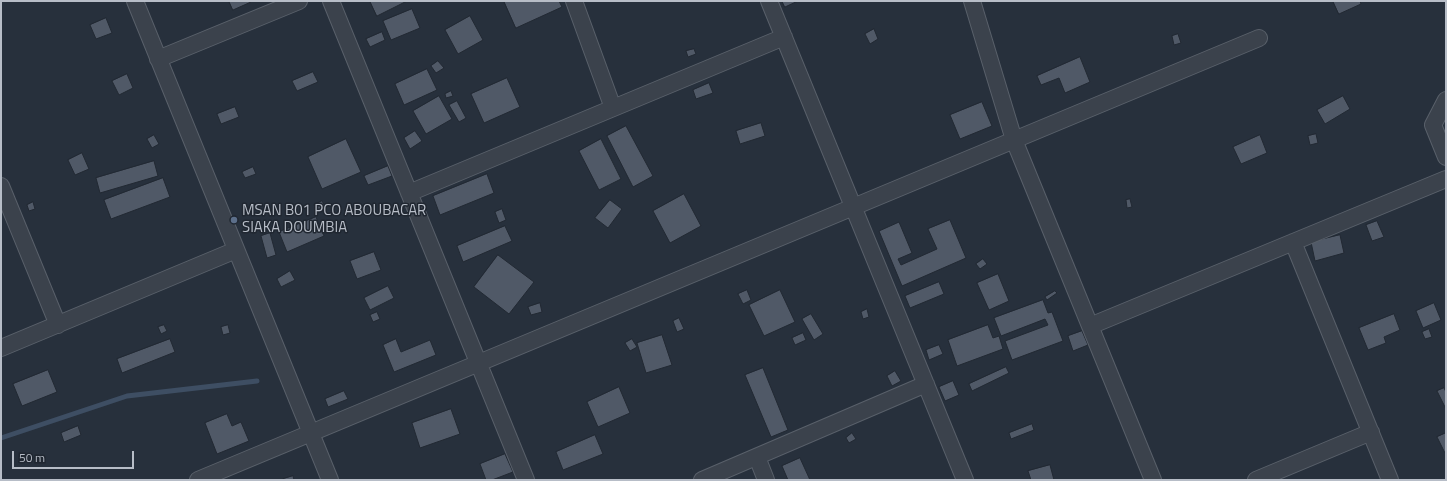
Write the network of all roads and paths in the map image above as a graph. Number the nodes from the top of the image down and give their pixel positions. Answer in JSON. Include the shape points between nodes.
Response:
{"nodes":[{"id":1,"x":135,"y":1,"type":"edge"},
{"id":2,"x":299,"y":1,"type":"edge"},
{"id":3,"x":331,"y":1,"type":"edge"},
{"id":4,"x":574,"y":1,"type":"edge"},
{"id":5,"x":769,"y":1,"type":"edge"},
{"id":6,"x":972,"y":1,"type":"edge"},
{"id":7,"x":784,"y":38,"type":"junction"},
{"id":8,"x":1259,"y":38,"type":"dead end"},
{"id":9,"x":158,"y":59,"type":"junction"},
{"id":10,"x":1446,"y":100,"type":"edge"},
{"id":11,"x":614,"y":108,"type":"junction"},
{"id":12,"x":1014,"y":140,"type":"junction"},
{"id":13,"x":1446,"y":157,"type":"edge"},
{"id":14,"x":1446,"y":179,"type":"edge"},
{"id":15,"x":1,"y":186,"type":"edge"},
{"id":16,"x":409,"y":193,"type":"junction"},
{"id":17,"x":853,"y":207,"type":"junction"},
{"id":18,"x":1293,"y":242,"type":"junction"},
{"id":19,"x":236,"y":250,"type":"junction"},
{"id":20,"x":58,"y":325,"type":"junction"},
{"id":21,"x":1090,"y":326,"type":"junction"},
{"id":22,"x":1,"y":348,"type":"edge"},
{"id":23,"x":478,"y":363,"type":"junction"},
{"id":24,"x":926,"y":384,"type":"junction"},
{"id":25,"x":1370,"y":432,"type":"junction"},
{"id":26,"x":311,"y":433,"type":"junction"},
{"id":27,"x":757,"y":457,"type":"junction"},
{"id":28,"x":198,"y":480,"type":"edge"},
{"id":29,"x":330,"y":480,"type":"edge"},
{"id":30,"x":526,"y":480,"type":"edge"},
{"id":31,"x":702,"y":480,"type":"edge"},
{"id":32,"x":766,"y":480,"type":"edge"},
{"id":33,"x":965,"y":480,"type":"edge"},
{"id":34,"x":1153,"y":480,"type":"edge"},
{"id":35,"x":1256,"y":480,"type":"edge"},
{"id":36,"x":1390,"y":480,"type":"edge"}],
"edges":[{"from":1,"to":9,"type":"street"},
{"from":2,"to":9,"type":"street"},
{"from":3,"to":16,"type":"street"},
{"from":4,"to":11,"type":"street"},
{"from":5,"to":7,"type":"street"},
{"from":6,"to":12,"type":"street"},
{"from":7,"to":11,"type":"street"},
{"from":7,"to":17,"type":"street"},
{"from":8,"to":12,"type":"street"},
{"from":9,"to":19,"type":"street"},
{"from":10,"to":13,"type":"street","via":[[1433,125]]},
{"from":11,"to":16,"type":"street"},
{"from":12,"to":17,"type":"street"},
{"from":12,"to":21,"type":"street"},
{"from":14,"to":18,"type":"street"},
{"from":15,"to":20,"type":"street"},
{"from":16,"to":23,"type":"street"},
{"from":17,"to":23,"type":"street"},
{"from":17,"to":24,"type":"street"},
{"from":18,"to":21,"type":"street"},
{"from":18,"to":25,"type":"street"},
{"from":19,"to":20,"type":"street"},
{"from":19,"to":26,"type":"street"},
{"from":20,"to":22,"type":"street"},
{"from":21,"to":34,"type":"street"},
{"from":23,"to":26,"type":"street"},
{"from":23,"to":30,"type":"street"},
{"from":24,"to":27,"type":"street"},
{"from":24,"to":33,"type":"street"},
{"from":25,"to":35,"type":"street"},
{"from":25,"to":36,"type":"street"},
{"from":26,"to":28,"type":"street"},
{"from":26,"to":29,"type":"street"},
{"from":27,"to":31,"type":"street"},
{"from":27,"to":32,"type":"street"}]}
